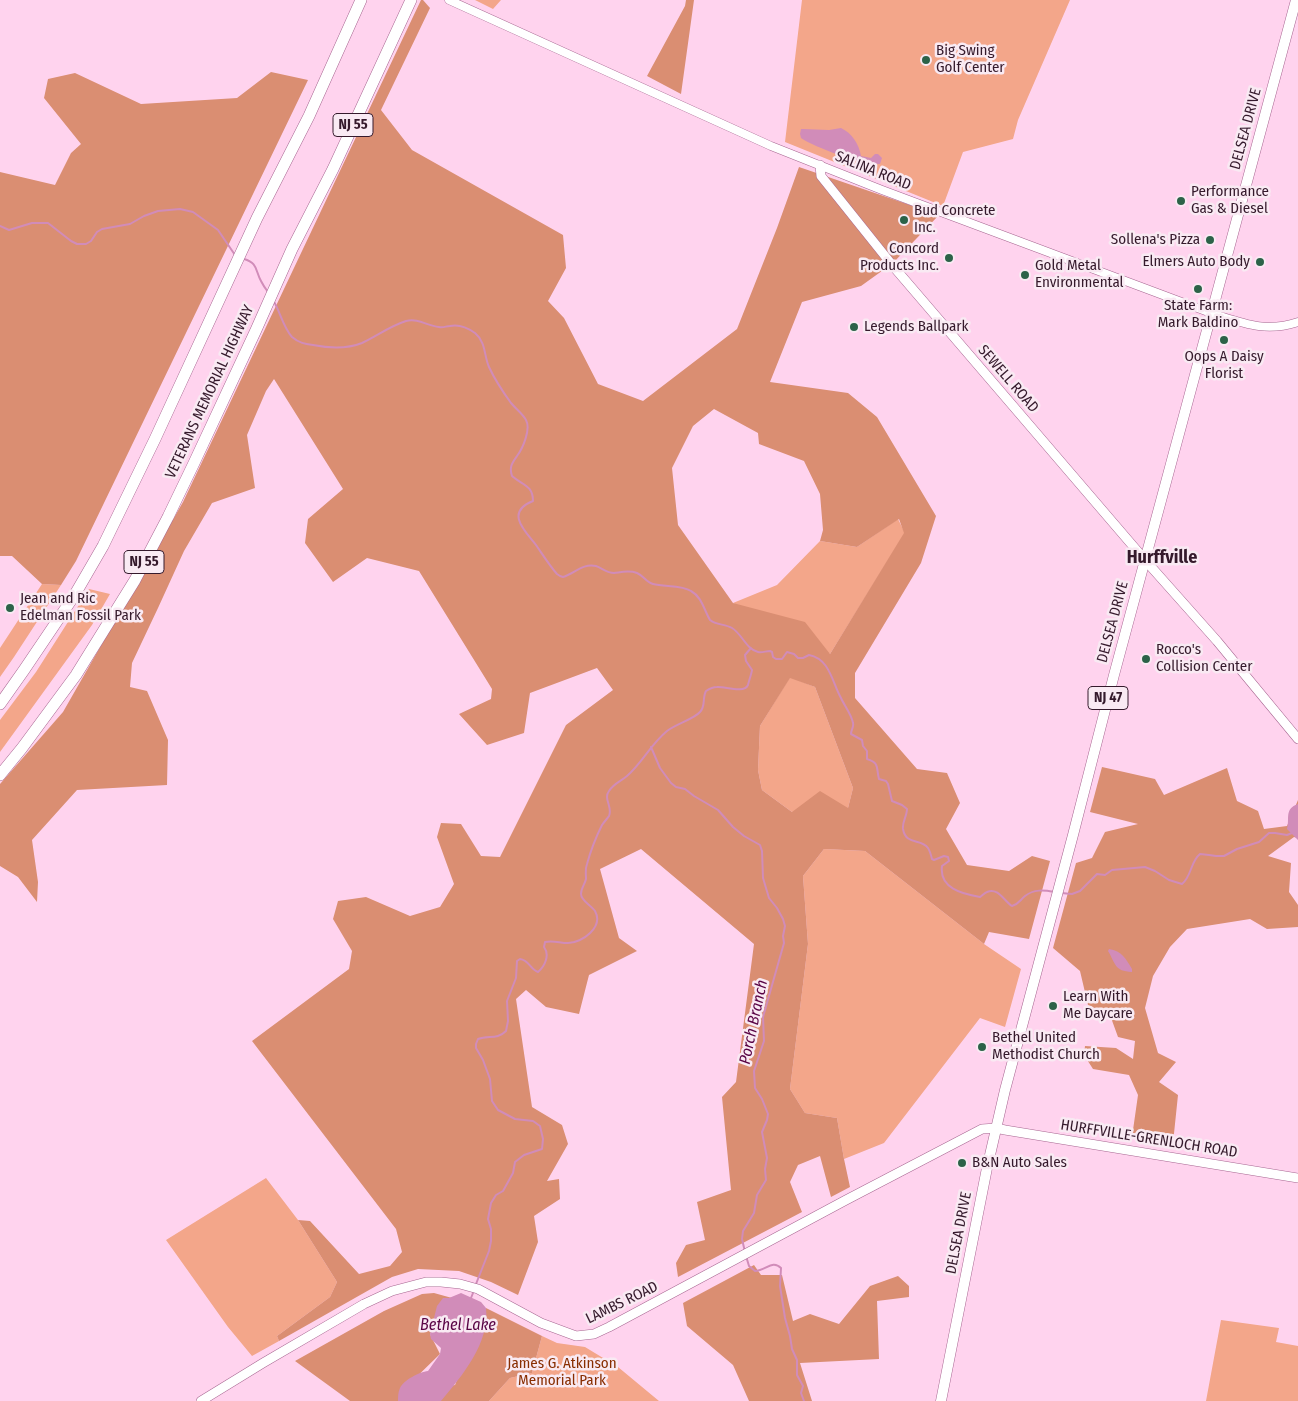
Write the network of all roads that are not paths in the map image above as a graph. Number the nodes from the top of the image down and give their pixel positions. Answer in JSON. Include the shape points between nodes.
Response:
{"nodes":[{"id":1,"x":362,"y":0,"type":"edge"},
{"id":2,"x":411,"y":0,"type":"edge"},
{"id":3,"x":449,"y":0,"type":"edge"},
{"id":4,"x":1296,"y":0,"type":"edge"},
{"id":5,"x":820,"y":165,"type":"junction"},
{"id":6,"x":1212,"y":313,"type":"junction"},
{"id":7,"x":1298,"y":322,"type":"edge"},
{"id":8,"x":1145,"y":560,"type":"junction"},
{"id":9,"x":0,"y":704,"type":"edge"},
{"id":10,"x":1298,"y":739,"type":"edge"},
{"id":11,"x":0,"y":775,"type":"edge"},
{"id":12,"x":996,"y":1128,"type":"junction"},
{"id":13,"x":1298,"y":1178,"type":"edge"},
{"id":14,"x":201,"y":1401,"type":"edge"},
{"id":15,"x":941,"y":1401,"type":"edge"}],
"edges":[{"from":1,"to":9,"type":"highway","name":"VETERANS MEMORIAL HIGHWAY","number":"NJ 55","via":[[103,546],[65,609]]},
{"from":2,"to":11,"type":"highway","name":"VETERANS MEMORIAL HIGHWAY","number":"NJ 55","via":[[172,510],[135,580],[76,675]]},
{"from":3,"to":5,"type":"street","name":"SALINA ROAD"},
{"from":4,"to":6,"type":"main road","name":"DELSEA DRIVE","number":"NJ 47"},
{"from":5,"to":6,"type":"street","name":"SALINA ROAD"},
{"from":5,"to":8,"type":"main road","name":"SEWELL ROAD","via":[[821,176],[893,266]]},
{"from":6,"to":7,"type":"street","name":"SALINA ROAD","via":[[1263,327]]},
{"from":6,"to":8,"type":"main road","name":"DELSEA DRIVE","number":"NJ 47"},
{"from":8,"to":10,"type":"main road","name":"SEWELL ROAD"},
{"from":8,"to":12,"type":"main road","name":"DELSEA DRIVE","number":"NJ 47"},
{"from":12,"to":13,"type":"main road","name":"HURFFVILLE-GRENLOCH ROAD"},
{"from":12,"to":14,"type":"main road","name":"LAMBS ROAD","via":[[982,1129],[602,1331],[576,1336],[541,1323],[472,1287],[426,1282],[392,1291],[364,1304]]},
{"from":12,"to":15,"type":"main road","name":"DELSEA DRIVE","number":"NJ 47"}]}
